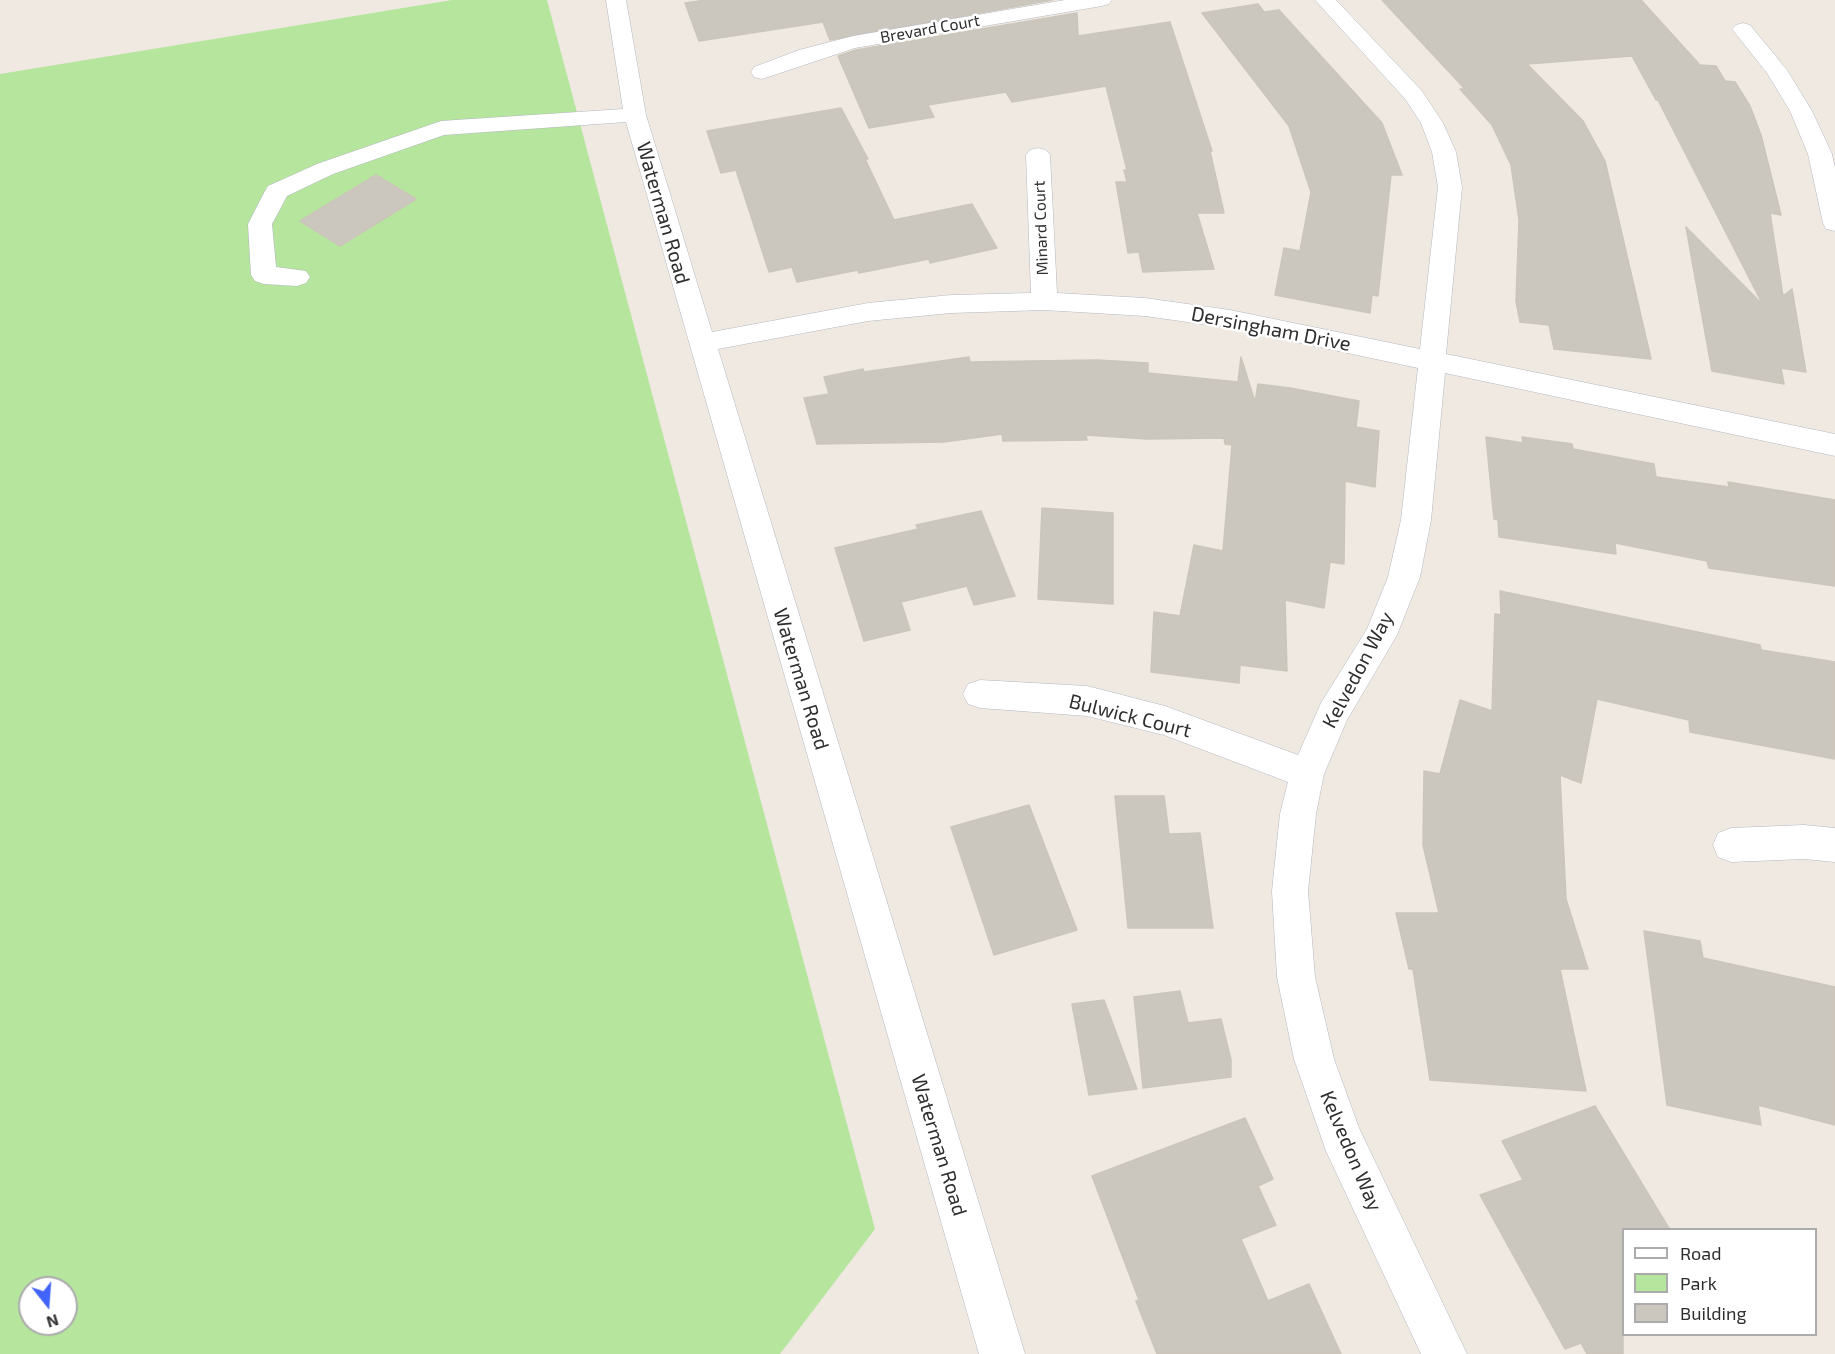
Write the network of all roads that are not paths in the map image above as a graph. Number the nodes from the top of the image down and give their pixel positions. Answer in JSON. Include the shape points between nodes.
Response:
{"nodes":[{"id":1,"x":616,"y":0,"type":"edge"},
{"id":2,"x":1102,"y":0,"type":"edge"},
{"id":3,"x":1325,"y":0,"type":"edge"},
{"id":4,"x":1743,"y":29,"type":"dead end"},
{"id":5,"x":762,"y":72,"type":"dead end"},
{"id":6,"x":635,"y":115,"type":"junction"},
{"id":7,"x":1038,"y":155,"type":"dead end"},
{"id":8,"x":1835,"y":223,"type":"edge"},
{"id":9,"x":297,"y":277,"type":"dead end"},
{"id":10,"x":1044,"y":301,"type":"junction"},
{"id":11,"x":701,"y":344,"type":"junction"},
{"id":12,"x":1433,"y":361,"type":"junction"},
{"id":13,"x":1835,"y":445,"type":"edge"},
{"id":14,"x":980,"y":694,"type":"dead end"},
{"id":15,"x":1307,"y":774,"type":"junction"},
{"id":16,"x":1731,"y":845,"type":"dead end"},
{"id":17,"x":1835,"y":845,"type":"edge"},
{"id":18,"x":1002,"y":1354,"type":"edge"},
{"id":19,"x":1444,"y":1354,"type":"edge"}],
"edges":[{"from":1,"to":6,"type":"street","name":"Waterman Road"},
{"from":2,"to":5,"type":"street","name":"Brevard Court","via":[[853,42]]},
{"from":3,"to":12,"type":"street","name":"Kelvedon Way","via":[[1414,96],[1432,123],[1444,152],[1450,187]]},
{"from":4,"to":8,"type":"street","via":[[1776,70],[1801,111],[1820,154]]},
{"from":6,"to":9,"type":"street","via":[[441,128],[325,169],[277,191],[260,225],[264,275]]},
{"from":6,"to":11,"type":"street","name":"Waterman Road"},
{"from":7,"to":10,"type":"street","name":"Minard Court"},
{"from":10,"to":11,"type":"street","name":"Dersingham Drive","via":[[868,312]]},
{"from":10,"to":12,"type":"street","name":"Dersingham Drive","via":[[1145,307],[1230,319]]},
{"from":11,"to":18,"type":"street","name":"Waterman Road"},
{"from":12,"to":13,"type":"street","name":"Dersingham Drive"},
{"from":12,"to":15,"type":"street","name":"Kelvedon Way","via":[[1416,520],[1404,577],[1381,634],[1333,713]]},
{"from":14,"to":15,"type":"street","name":"Bulwick Court","via":[[1087,702],[1166,721]]},
{"from":15,"to":19,"type":"street","name":"Kelvedon Way","via":[[1298,814],[1290,891],[1296,976],[1314,1059],[1341,1136]]},
{"from":16,"to":17,"type":"street"}]}
